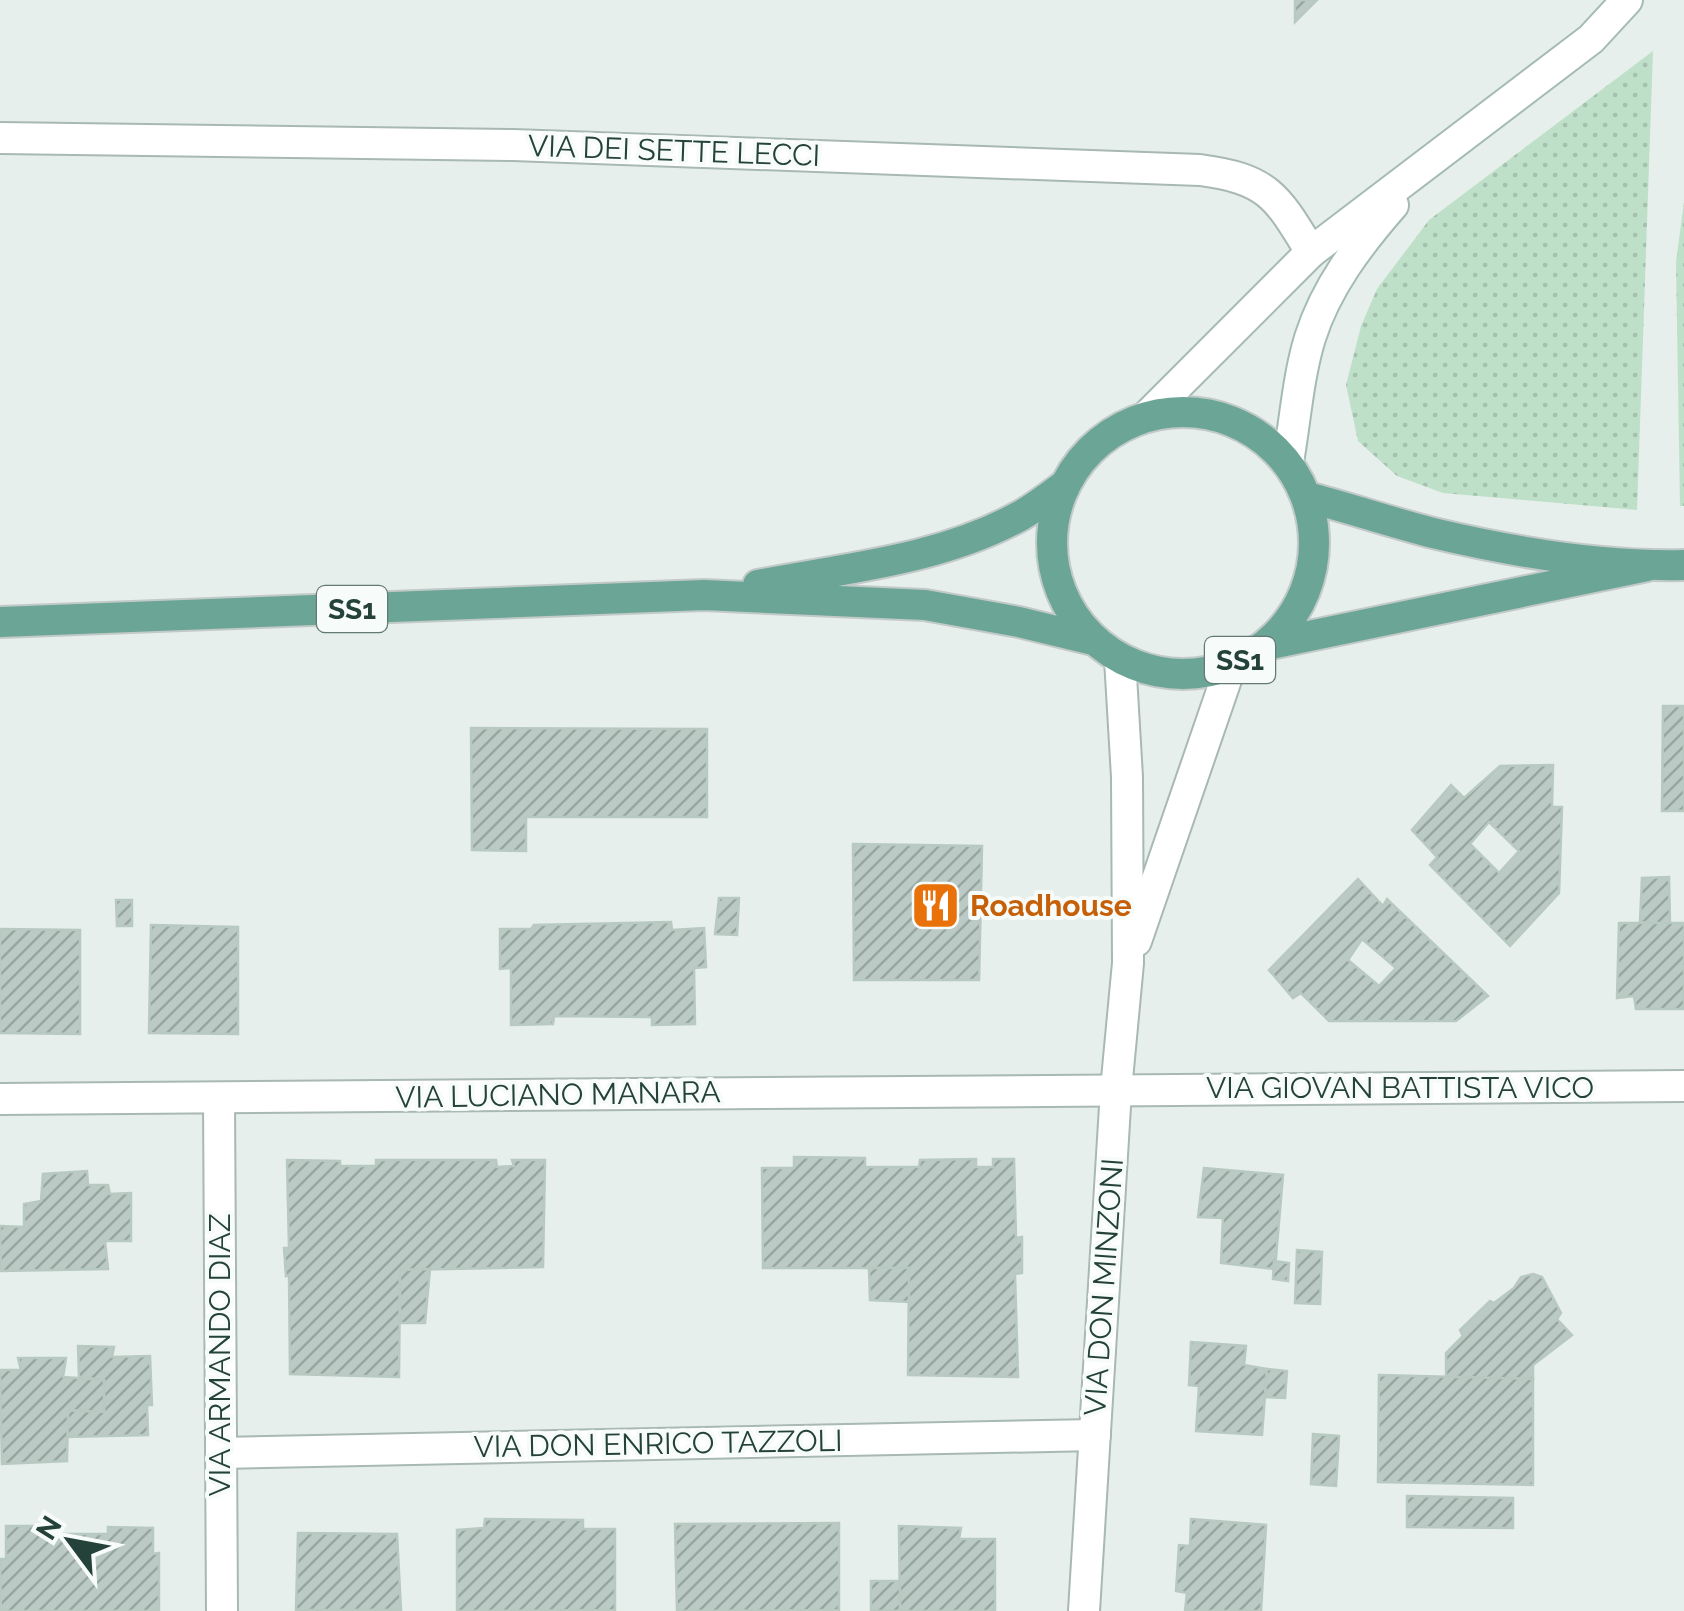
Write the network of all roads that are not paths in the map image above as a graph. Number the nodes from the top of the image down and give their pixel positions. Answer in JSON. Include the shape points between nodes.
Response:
{"nodes":[{"id":1,"x":1627,"y":0,"type":"edge"},
{"id":2,"x":0,"y":138,"type":"edge"},
{"id":3,"x":1424,"y":168,"type":"junction"},
{"id":4,"x":1311,"y":252,"type":"junction"},
{"id":5,"x":1146,"y":418,"type":"junction"},
{"id":6,"x":1288,"y":462,"type":"junction"},
{"id":7,"x":1065,"y":486,"type":"junction"},
{"id":8,"x":1307,"y":496,"type":"junction"},
{"id":9,"x":1684,"y":565,"type":"edge"},
{"id":10,"x":1647,"y":566,"type":"junction"},
{"id":11,"x":704,"y":595,"type":"junction"},
{"id":12,"x":0,"y":622,"type":"edge"},
{"id":13,"x":1093,"y":640,"type":"junction"},
{"id":14,"x":1266,"y":645,"type":"junction"},
{"id":15,"x":1120,"y":659,"type":"junction"},
{"id":16,"x":1232,"y":665,"type":"junction"},
{"id":17,"x":1128,"y":963,"type":"junction"},
{"id":18,"x":1684,"y":1086,"type":"edge"},
{"id":19,"x":1116,"y":1090,"type":"junction"},
{"id":20,"x":0,"y":1099,"type":"edge"},
{"id":21,"x":219,"y":1099,"type":"junction"},
{"id":22,"x":1095,"y":1436,"type":"junction"},
{"id":23,"x":221,"y":1452,"type":"junction"},
{"id":24,"x":222,"y":1611,"type":"edge"},
{"id":25,"x":1084,"y":1611,"type":"edge"}],
"edges":[{"from":1,"to":3,"type":"street","via":[[1590,39]]},
{"from":2,"to":4,"type":"street","name":"VIA DEI SETTE LECCI","via":[[513,144],[1200,170],[1264,188]]},
{"from":3,"to":4,"type":"street"},
{"from":3,"to":6,"type":"street","via":[[1348,260],[1326,300],[1310,338]]},
{"from":4,"to":5,"type":"street"},
{"from":5,"to":6,"type":"main road","number":"SS1","via":[[1198,412],[1224,418],[1248,428]]},
{"from":5,"to":7,"type":"main road","number":"SS1","via":[[1106,436]]},
{"from":6,"to":8,"type":"main road","number":"SS1"},
{"from":7,"to":11,"type":"main road","number":"SS1","via":[[1021,516],[926,553]]},
{"from":7,"to":13,"type":"main road","number":"SS1","via":[[1056,512],[1053,567],[1074,618]]},
{"from":8,"to":10,"type":"main road","number":"SS1","via":[[1433,533]]},
{"from":8,"to":14,"type":"main road","number":"SS1","via":[[1315,550],[1310,578],[1286,626]]},
{"from":9,"to":10,"type":"main road","number":"SS1"},
{"from":10,"to":14,"type":"main road","number":"SS1"},
{"from":11,"to":12,"type":"main road","number":"SS1"},
{"from":11,"to":13,"type":"main road","number":"SS1","via":[[924,605]]},
{"from":13,"to":15,"type":"main road","number":"SS1"},
{"from":14,"to":16,"type":"main road","number":"SS1"},
{"from":15,"to":16,"type":"main road","number":"SS1","via":[[1175,675]]},
{"from":15,"to":17,"type":"street","name":"VIA DON MINZONI"},
{"from":16,"to":17,"type":"street","name":"VIA DON MINZONI"},
{"from":17,"to":19,"type":"street","name":"VIA DON MINZONI"},
{"from":18,"to":19,"type":"street","name":"VIA GIOVAN BATTISTA VICO"},
{"from":19,"to":21,"type":"street","name":"VIA LUCIANO MANARA"},
{"from":19,"to":22,"type":"street","name":"VIA DON MINZONI"},
{"from":20,"to":21,"type":"street","name":"VIA LUCIANO MANARA"},
{"from":21,"to":23,"type":"street","name":"VIA ARMANDO DIAZ"},
{"from":22,"to":23,"type":"street","name":"VIA DON ENRICO TAZZOLI"},
{"from":22,"to":25,"type":"street","name":"VIA DON MINZONI"},
{"from":23,"to":24,"type":"street","name":"VIA ARMANDO DIAZ"}]}
